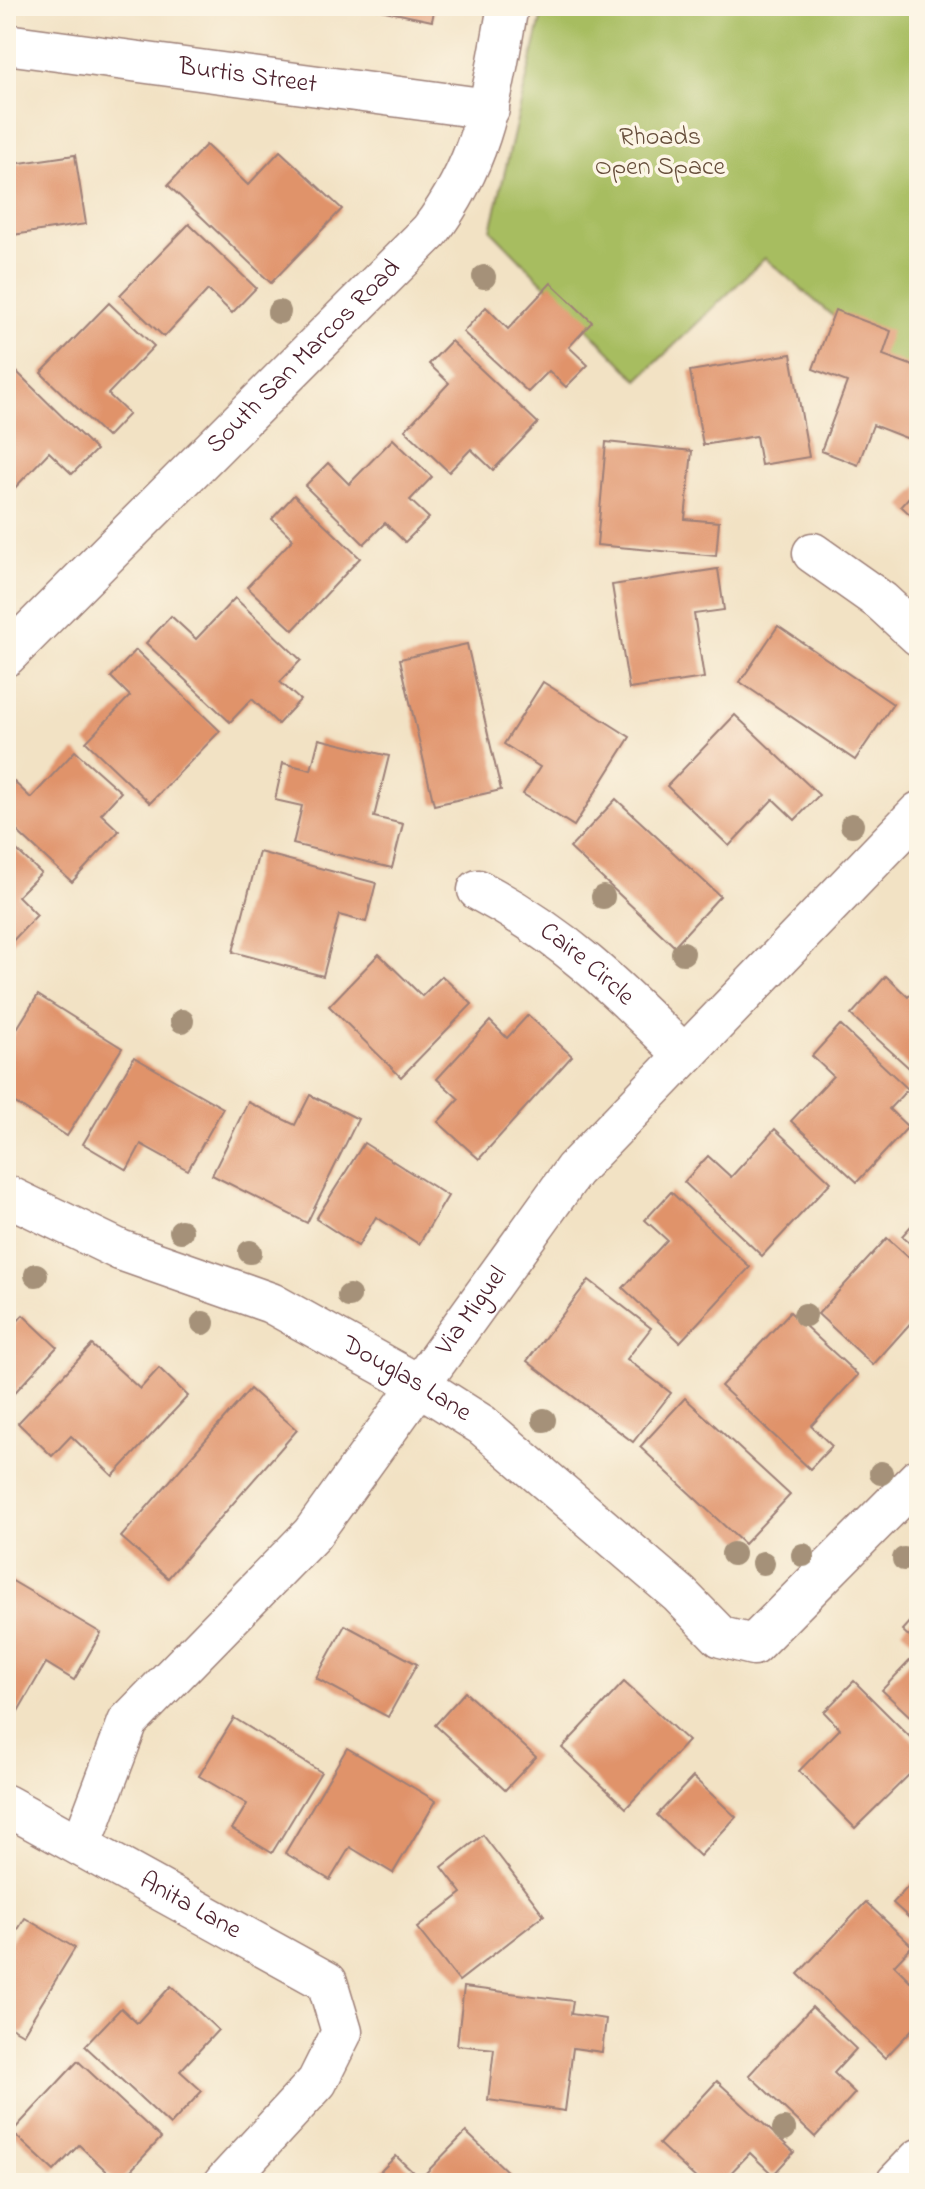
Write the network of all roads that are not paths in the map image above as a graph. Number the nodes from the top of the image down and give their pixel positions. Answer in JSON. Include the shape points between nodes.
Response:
{"nodes":[{"id":1,"x":508,"y":6,"type":"edge"},
{"id":2,"x":6,"y":44,"type":"edge"},
{"id":3,"x":489,"y":109,"type":"junction"},
{"id":4,"x":813,"y":553,"type":"dead end"},
{"id":5,"x":919,"y":636,"type":"edge"},
{"id":6,"x":6,"y":656,"type":"edge"},
{"id":7,"x":919,"y":812,"type":"edge"},
{"id":8,"x":478,"y":890,"type":"dead end"},
{"id":9,"x":683,"y":1054,"type":"junction"},
{"id":10,"x":6,"y":1195,"type":"edge"},
{"id":11,"x":419,"y":1385,"type":"junction"},
{"id":12,"x":919,"y":1478,"type":"edge"},
{"id":13,"x":6,"y":1805,"type":"edge"},
{"id":14,"x":81,"y":1846,"type":"junction"},
{"id":15,"x":919,"y":2159,"type":"edge"},
{"id":16,"x":224,"y":2183,"type":"edge"},
{"id":17,"x":896,"y":2183,"type":"edge"}],
"edges":[{"from":1,"to":3,"type":"street","name":"South San Marcos Road"},
{"from":2,"to":3,"type":"street","name":"Burtis Street"},
{"from":3,"to":6,"type":"street","name":"South San Marcos Road","via":[[471,166],[430,231]]},
{"from":4,"to":5,"type":"street","via":[[881,601]]},
{"from":7,"to":9,"type":"street","name":"Via Miguel"},
{"from":8,"to":9,"type":"street","name":"Caire Circle","via":[[527,915],[594,966]]},
{"from":9,"to":11,"type":"street","name":"Via Miguel","via":[[574,1170]]},
{"from":10,"to":11,"type":"street","name":"Douglas Lane","via":[[120,1250],[271,1303]]},
{"from":11,"to":12,"type":"street","name":"Douglas Lane","via":[[482,1425],[679,1594],[721,1637],[753,1645]]},
{"from":11,"to":14,"type":"street","name":"Via Miguel","via":[[312,1534],[128,1722]]},
{"from":13,"to":14,"type":"street","name":"Anita Lane"},
{"from":14,"to":16,"type":"street","name":"Anita Lane","via":[[327,1982],[342,2032],[317,2082]]},
{"from":15,"to":17,"type":"street"}]}
